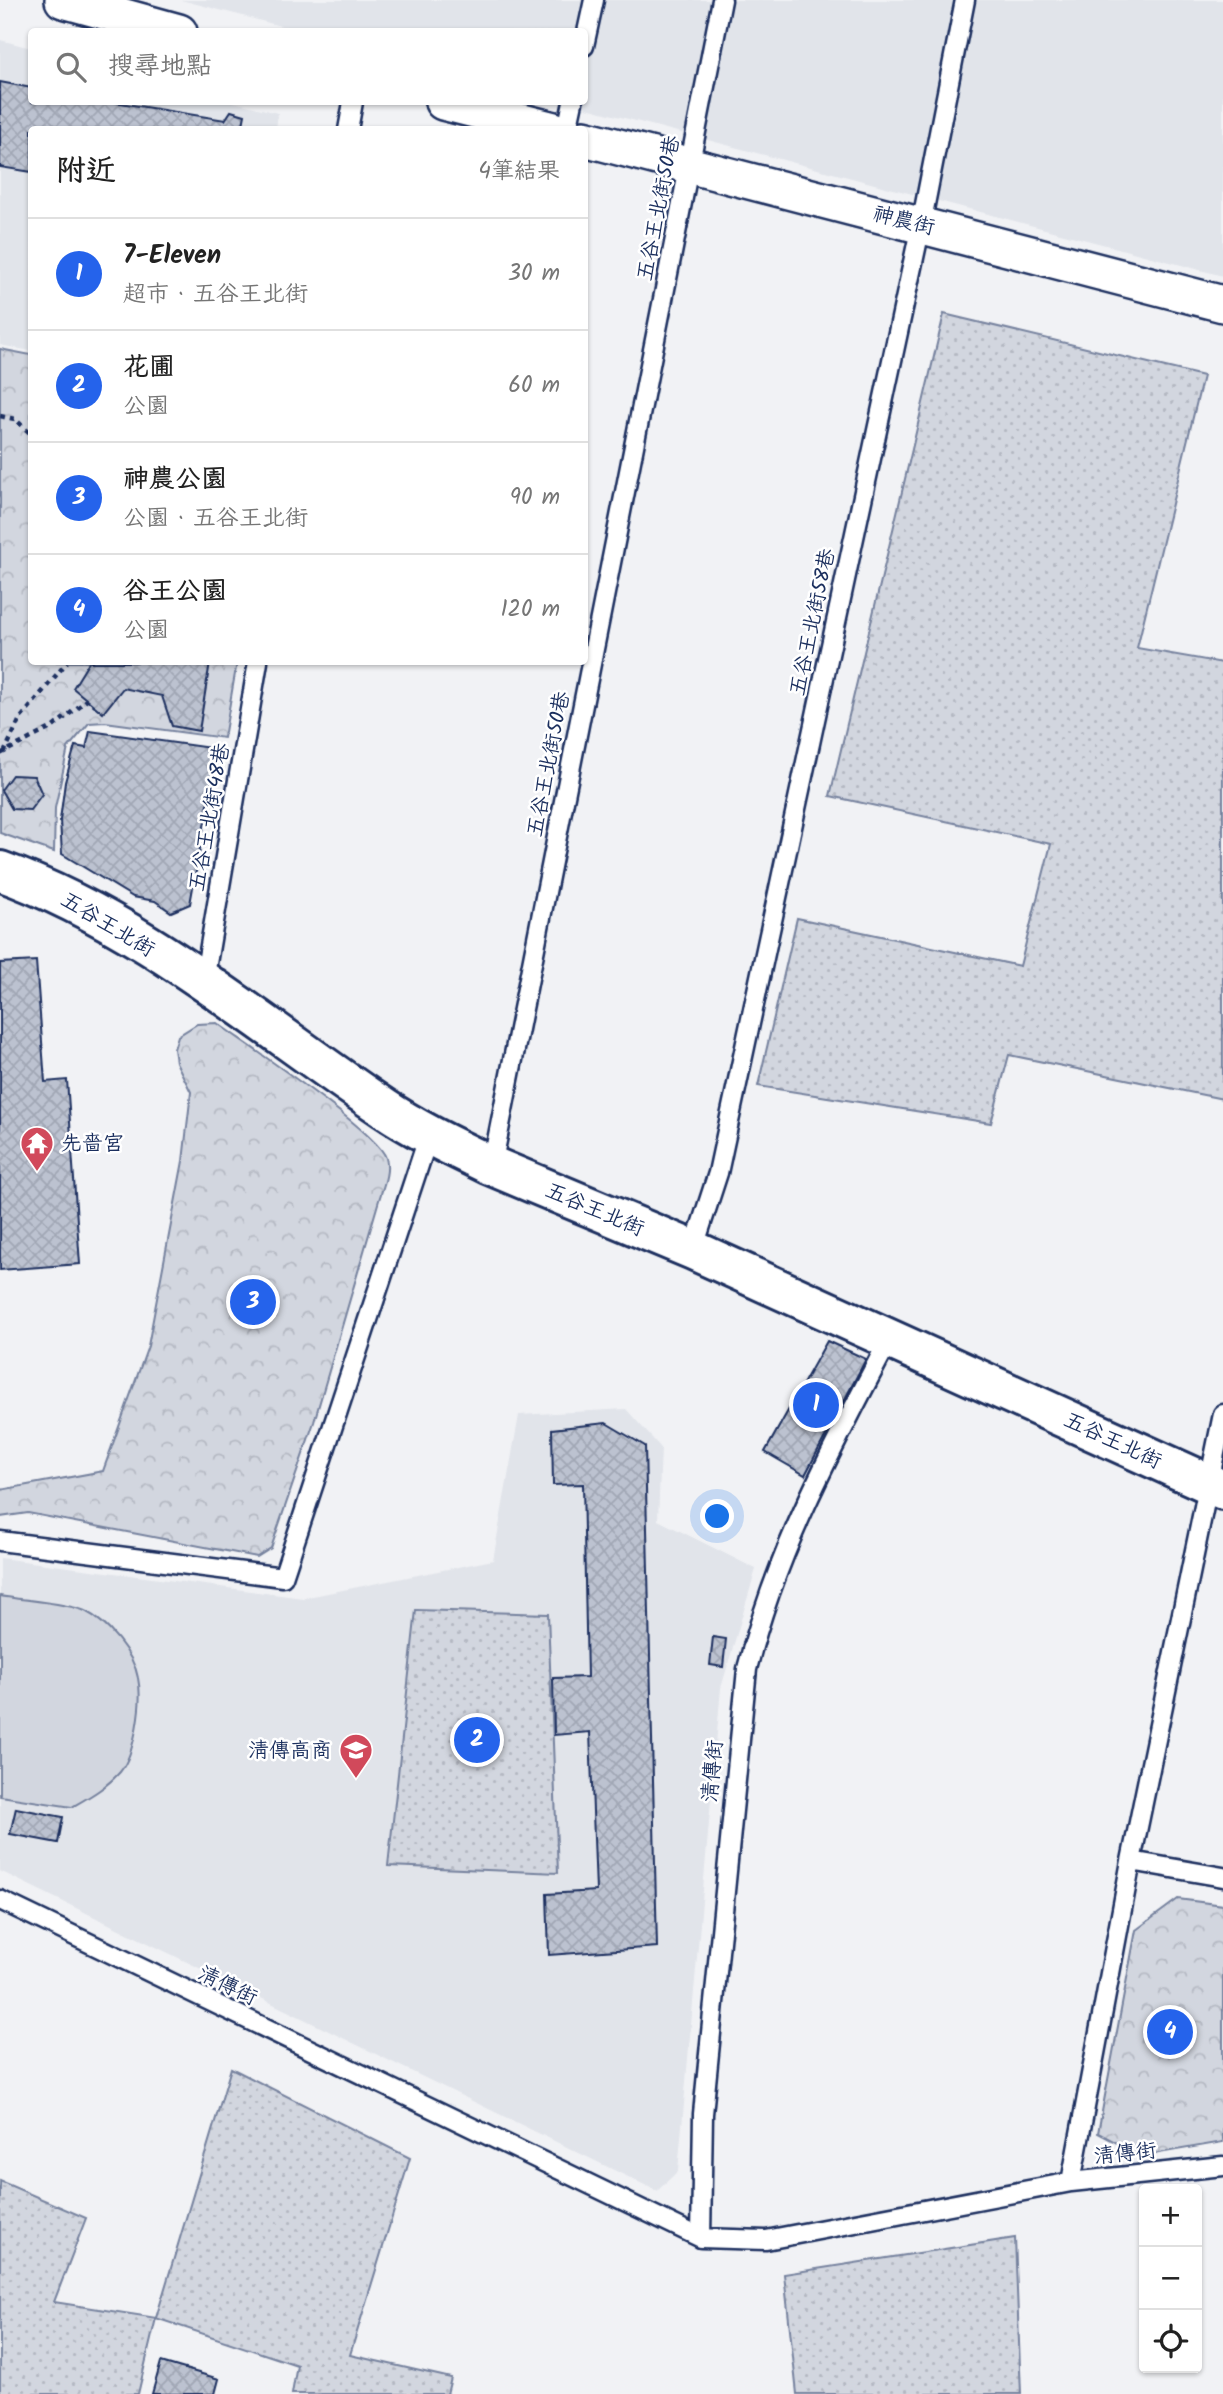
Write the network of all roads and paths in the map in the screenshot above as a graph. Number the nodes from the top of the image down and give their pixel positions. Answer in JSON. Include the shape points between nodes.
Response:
{"nodes":[{"id":1,"x":63,"y":0,"type":"edge"},
{"id":2,"x":594,"y":0,"type":"edge"},
{"id":3,"x":722,"y":0,"type":"edge"},
{"id":4,"x":965,"y":0,"type":"edge"},
{"id":5,"x":164,"y":28,"type":"edge"},
{"id":6,"x":588,"y":28,"type":"edge"},
{"id":7,"x":352,"y":105,"type":"edge"},
{"id":8,"x":455,"y":105,"type":"edge"},
{"id":9,"x":572,"y":105,"type":"edge"},
{"id":10,"x":349,"y":126,"type":"edge"},
{"id":11,"x":538,"y":126,"type":"edge"},
{"id":12,"x":568,"y":126,"type":"edge"},
{"id":13,"x":588,"y":139,"type":"edge"},
{"id":14,"x":690,"y":167,"type":"junction"},
{"id":15,"x":920,"y":225,"type":"junction"},
{"id":16,"x":1223,"y":304,"type":"edge"},
{"id":17,"x":0,"y":416,"type":"edge"},
{"id":18,"x":28,"y":431,"type":"edge"},
{"id":19,"x":65,"y":665,"type":"edge"},
{"id":20,"x":257,"y":665,"type":"edge"},
{"id":21,"x":87,"y":700,"type":"dead end"},
{"id":22,"x":2,"y":754,"type":"edge"},
{"id":23,"x":0,"y":871,"type":"edge"},
{"id":24,"x":204,"y":981,"type":"junction"},
{"id":25,"x":429,"y":1135,"type":"junction"},
{"id":26,"x":492,"y":1166,"type":"junction"},
{"id":27,"x":693,"y":1250,"type":"junction"},
{"id":28,"x":890,"y":1338,"type":"junction"},
{"id":29,"x":1223,"y":1414,"type":"edge"},
{"id":30,"x":1216,"y":1487,"type":"edge"},
{"id":31,"x":0,"y":1541,"type":"edge"},
{"id":32,"x":1131,"y":1861,"type":"junction"},
{"id":33,"x":1223,"y":1877,"type":"edge"},
{"id":34,"x":0,"y":1900,"type":"edge"},
{"id":35,"x":1223,"y":2166,"type":"edge"},
{"id":36,"x":1071,"y":2182,"type":"junction"},
{"id":37,"x":701,"y":2238,"type":"junction"}],
"edges":[{"from":1,"to":5,"type":"street"},
{"from":2,"to":6,"type":"lane"},
{"from":3,"to":14,"type":"lane","name":"五谷王北街50巷"},
{"from":4,"to":15,"type":"lane","name":"五谷王北街58巷"},
{"from":7,"to":10,"type":"lane"},
{"from":8,"to":11,"type":"street"},
{"from":9,"to":12,"type":"lane"},
{"from":13,"to":14,"type":"street","name":"神農街"},
{"from":14,"to":15,"type":"street","name":"神農街"},
{"from":14,"to":26,"type":"lane","name":"五谷王北街50巷"},
{"from":15,"to":16,"type":"street","name":"神農街"},
{"from":15,"to":27,"type":"lane","name":"五谷王北街58巷","via":[[718,1173]]},
{"from":17,"to":18,"type":"path","via":[[15,419]]},
{"from":19,"to":22,"type":"path","via":[[20,719]]},
{"from":20,"to":24,"type":"lane","name":"五谷王北街48巷"},
{"from":21,"to":22,"type":"path","via":[[53,727]]},
{"from":23,"to":24,"type":"street","name":"五谷王北街","via":[[71,901]]},
{"from":24,"to":25,"type":"street","name":"五谷王北街"},
{"from":25,"to":26,"type":"street","name":"五谷王北街"},
{"from":25,"to":31,"type":"lane","via":[[283,1577]]},
{"from":26,"to":27,"type":"street","name":"五谷王北街"},
{"from":27,"to":28,"type":"street","name":"五谷王北街"},
{"from":28,"to":30,"type":"street","name":"五谷王北街"},
{"from":28,"to":37,"type":"lane","name":"清傳街","via":[[789,1542],[747,1669],[703,2114]]},
{"from":29,"to":30,"type":"lane"},
{"from":30,"to":32,"type":"lane"},
{"from":32,"to":33,"type":"lane"},
{"from":32,"to":36,"type":"lane"},
{"from":34,"to":37,"type":"lane","name":"清傳街"},
{"from":35,"to":36,"type":"lane","name":"清傳街"},
{"from":36,"to":37,"type":"lane","name":"清傳街","via":[[766,2240]]}]}
